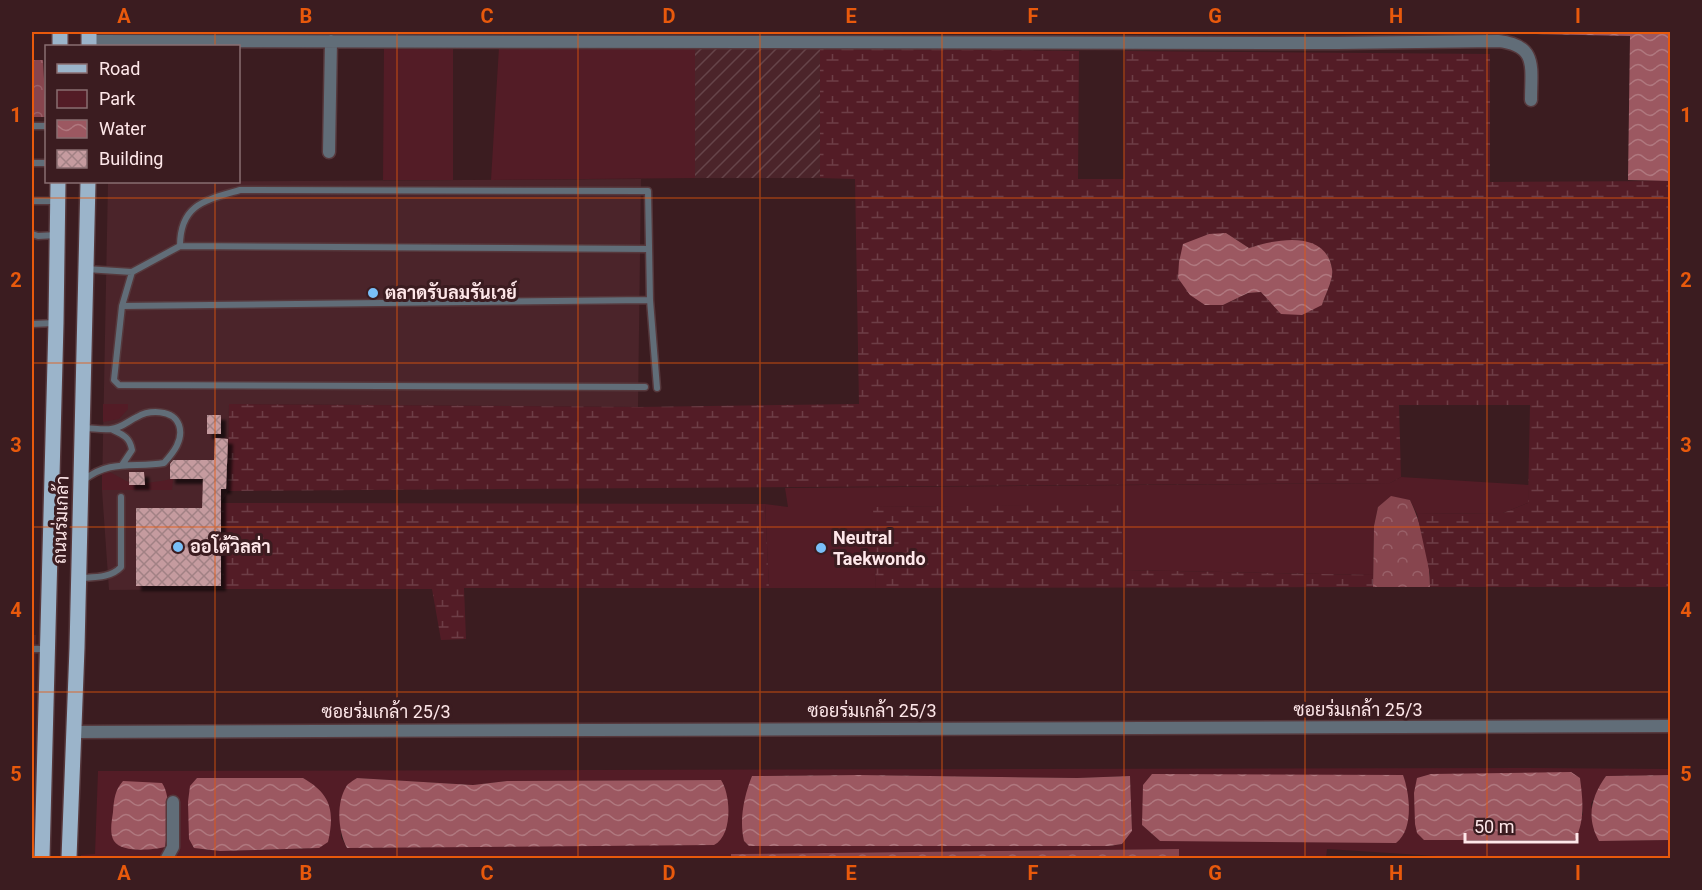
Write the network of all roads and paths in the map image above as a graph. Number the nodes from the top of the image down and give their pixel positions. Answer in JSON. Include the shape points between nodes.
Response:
{"nodes":[{"id":1,"x":89,"y":40,"type":"edge"},
{"id":2,"x":332,"y":41,"type":"junction"},
{"id":3,"x":1531,"y":100,"type":"dead end"},
{"id":4,"x":328,"y":152,"type":"dead end"},
{"id":5,"x":58,"y":183,"type":"edge"},
{"id":6,"x":88,"y":183,"type":"edge"},
{"id":7,"x":32,"y":201,"type":"edge"},
{"id":8,"x":58,"y":201,"type":"junction"},
{"id":9,"x":32,"y":234,"type":"edge"},
{"id":10,"x":57,"y":235,"type":"junction"},
{"id":11,"x":180,"y":246,"type":"junction"},
{"id":12,"x":649,"y":249,"type":"junction"},
{"id":13,"x":85,"y":269,"type":"junction"},
{"id":14,"x":132,"y":272,"type":"junction"},
{"id":15,"x":650,"y":300,"type":"junction"},
{"id":16,"x":122,"y":306,"type":"junction"},
{"id":17,"x":56,"y":323,"type":"junction"},
{"id":18,"x":32,"y":324,"type":"edge"},
{"id":19,"x":645,"y":387,"type":"dead end"},
{"id":20,"x":657,"y":388,"type":"dead end"},
{"id":21,"x":82,"y":428,"type":"junction"},
{"id":22,"x":112,"y":429,"type":"junction"},
{"id":23,"x":122,"y":465,"type":"junction"},
{"id":24,"x":81,"y":482,"type":"junction"},
{"id":25,"x":121,"y":497,"type":"dead end"},
{"id":26,"x":78,"y":579,"type":"junction"},
{"id":27,"x":32,"y":649,"type":"edge"},
{"id":28,"x":48,"y":649,"type":"junction"},
{"id":29,"x":1671,"y":726,"type":"edge"},
{"id":30,"x":74,"y":732,"type":"junction"},
{"id":31,"x":173,"y":802,"type":"dead end"},
{"id":32,"x":37,"y":832,"type":"edge"},
{"id":33,"x":42,"y":858,"type":"edge"},
{"id":34,"x":69,"y":858,"type":"edge"},
{"id":35,"x":167,"y":858,"type":"edge"}],
"edges":[{"from":1,"to":2,"type":"street"},
{"from":2,"to":3,"type":"street","via":[[1498,41],[1520,46],[1527,53],[1531,63]]},
{"from":2,"to":4,"type":"street"},
{"from":5,"to":8,"type":"main road","name":"ถนนร่มเกล้า"},
{"from":6,"to":13,"type":"main road","name":"ถนนร่มเกล้า"},
{"from":7,"to":8,"type":"lane"},
{"from":8,"to":10,"type":"main road","name":"ถนนร่มเกล้า"},
{"from":9,"to":10,"type":"lane"},
{"from":10,"to":17,"type":"main road","name":"ถนนร่มเกล้า"},
{"from":11,"to":12,"type":"lane"},
{"from":11,"to":12,"type":"lane","via":[[180,230],[189,211],[207,200],[240,190],[648,191]]},
{"from":11,"to":14,"type":"lane"},
{"from":12,"to":15,"type":"lane"},
{"from":13,"to":14,"type":"lane"},
{"from":13,"to":21,"type":"main road","name":"ถนนร่มเกล้า"},
{"from":14,"to":16,"type":"lane"},
{"from":15,"to":16,"type":"lane"},
{"from":15,"to":20,"type":"lane"},
{"from":16,"to":19,"type":"lane","via":[[114,380],[119,385]]},
{"from":17,"to":18,"type":"lane"},
{"from":17,"to":28,"type":"main road","name":"ถนนร่มเกล้า"},
{"from":21,"to":22,"type":"lane"},
{"from":21,"to":24,"type":"main road","name":"ถนนร่มเกล้า"},
{"from":22,"to":23,"type":"lane","via":[[130,442],[132,450]]},
{"from":22,"to":23,"type":"lane","via":[[149,412],[164,413],[179,425],[178,445],[164,463]]},
{"from":23,"to":24,"type":"lane","via":[[100,469]]},
{"from":24,"to":26,"type":"main road","name":"ถนนร่มเกล้า"},
{"from":25,"to":26,"type":"lane","via":[[120,567],[110,575]]},
{"from":26,"to":30,"type":"main road","name":"ถนนร่มเกล้า"},
{"from":27,"to":28,"type":"lane"},
{"from":28,"to":32,"type":"main road","name":"ถนนร่มเกล้า"},
{"from":29,"to":30,"type":"street","name":"ซอยร่มเกล้า 25/3"},
{"from":30,"to":34,"type":"main road","name":"ถนนร่มเกล้า"},
{"from":31,"to":35,"type":"street","via":[[173,847]]},
{"from":32,"to":33,"type":"main road","name":"ถนนร่มเกล้า"}]}
